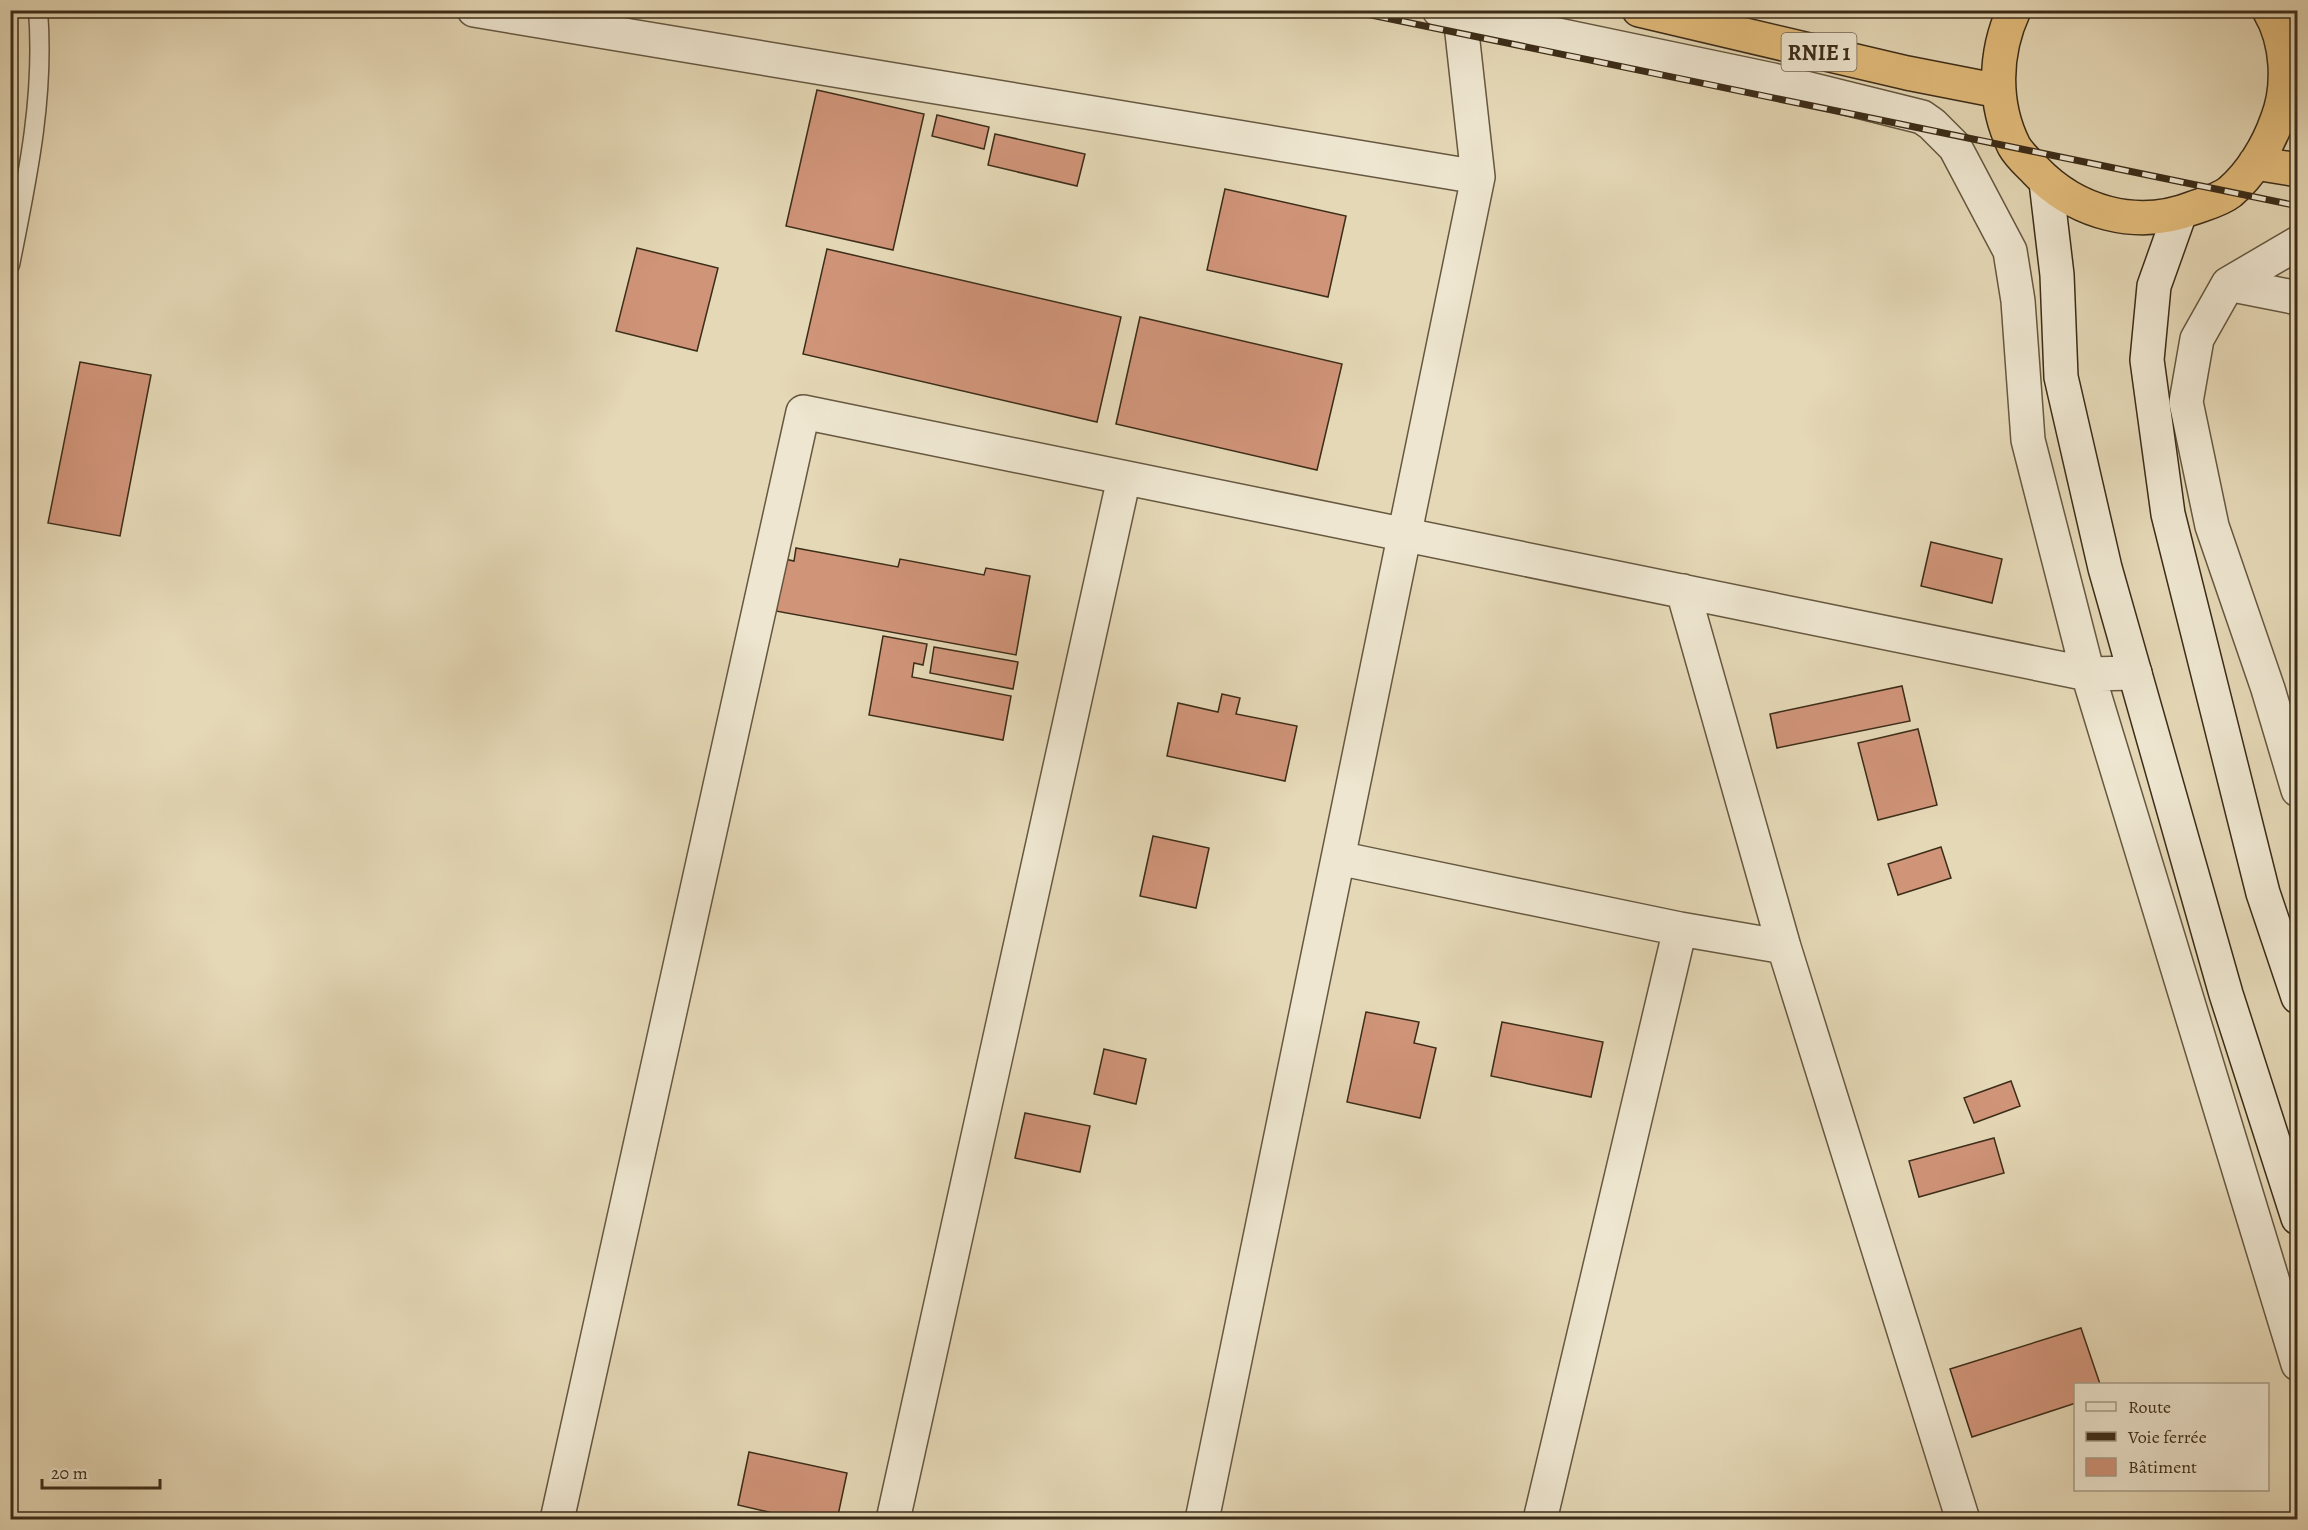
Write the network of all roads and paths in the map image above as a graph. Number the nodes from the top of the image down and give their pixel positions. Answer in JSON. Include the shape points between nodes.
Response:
{"nodes":[{"id":1,"x":38,"y":10,"type":"edge"},
{"id":2,"x":474,"y":10,"type":"edge"},
{"id":3,"x":1639,"y":10,"type":"edge"},
{"id":4,"x":2014,"y":10,"type":"edge"},
{"id":5,"x":1450,"y":13,"type":"edge"},
{"id":6,"x":2280,"y":20,"type":"edge"},
{"id":7,"x":1999,"y":91,"type":"junction"},
{"id":8,"x":2255,"y":163,"type":"junction"},
{"id":9,"x":2298,"y":170,"type":"edge"},
{"id":10,"x":1478,"y":177,"type":"junction"},
{"id":11,"x":2046,"y":182,"type":"junction"},
{"id":12,"x":2180,"y":213,"type":"junction"},
{"id":13,"x":2298,"y":243,"type":"edge"},
{"id":14,"x":10,"y":264,"type":"edge"},
{"id":15,"x":2228,"y":284,"type":"junction"},
{"id":16,"x":2298,"y":298,"type":"edge"},
{"id":17,"x":1124,"y":477,"type":"junction"},
{"id":18,"x":1404,"y":534,"type":"junction"},
{"id":19,"x":1683,"y":591,"type":"junction"},
{"id":20,"x":2135,"y":673,"type":"junction"},
{"id":21,"x":2088,"y":674,"type":"junction"},
{"id":22,"x":2298,"y":790,"type":"edge"},
{"id":23,"x":1338,"y":858,"type":"junction"},
{"id":24,"x":1680,"y":929,"type":"junction"},
{"id":25,"x":1784,"y":947,"type":"junction"},
{"id":26,"x":2298,"y":997,"type":"edge"},
{"id":27,"x":2298,"y":1218,"type":"edge"},
{"id":28,"x":2298,"y":1364,"type":"edge"},
{"id":29,"x":557,"y":1520,"type":"edge"},
{"id":30,"x":893,"y":1520,"type":"edge"},
{"id":31,"x":1202,"y":1520,"type":"edge"},
{"id":32,"x":1540,"y":1520,"type":"edge"},
{"id":33,"x":1963,"y":1520,"type":"edge"}],
"edges":[{"from":1,"to":14,"type":"lane","via":[[39,90],[32,160]]},
{"from":2,"to":10,"type":"street"},
{"from":3,"to":7,"type":"highway","number":"RNIE 1"},
{"from":4,"to":7,"type":"highway","via":[[1999,60]]},
{"from":5,"to":10,"type":"street"},
{"from":5,"to":21,"type":"street","via":[[1773,80],[1922,117],[1955,147],[2010,251],[2018,301],[2028,440]]},
{"from":6,"to":8,"type":"highway","via":[[2285,78],[2282,109],[2271,138]]},
{"from":7,"to":11,"type":"highway","via":[[2015,148]]},
{"from":8,"to":9,"type":"highway"},
{"from":8,"to":12,"type":"highway","via":[[2229,192]]},
{"from":10,"to":18,"type":"street"},
{"from":11,"to":12,"type":"highway","via":[[2091,209],[2121,217],[2151,218]]},
{"from":11,"to":20,"type":"street","via":[[2057,275],[2061,377],[2104,568]]},
{"from":12,"to":26,"type":"street","via":[[2154,286],[2147,360],[2168,514],[2264,894]]},
{"from":13,"to":15,"type":"street"},
{"from":15,"to":16,"type":"street"},
{"from":15,"to":22,"type":"street","via":[[2197,339],[2186,402],[2212,526]]},
{"from":17,"to":18,"type":"street"},
{"from":17,"to":29,"type":"street","via":[[802,412]]},
{"from":17,"to":30,"type":"street"},
{"from":18,"to":19,"type":"street"},
{"from":18,"to":23,"type":"street"},
{"from":19,"to":21,"type":"street"},
{"from":19,"to":25,"type":"street"},
{"from":20,"to":21,"type":"street"},
{"from":20,"to":27,"type":"street","via":[[2226,994]]},
{"from":21,"to":28,"type":"street"},
{"from":23,"to":24,"type":"street"},
{"from":23,"to":31,"type":"street"},
{"from":24,"to":25,"type":"street"},
{"from":24,"to":32,"type":"street"},
{"from":25,"to":33,"type":"street"}]}
